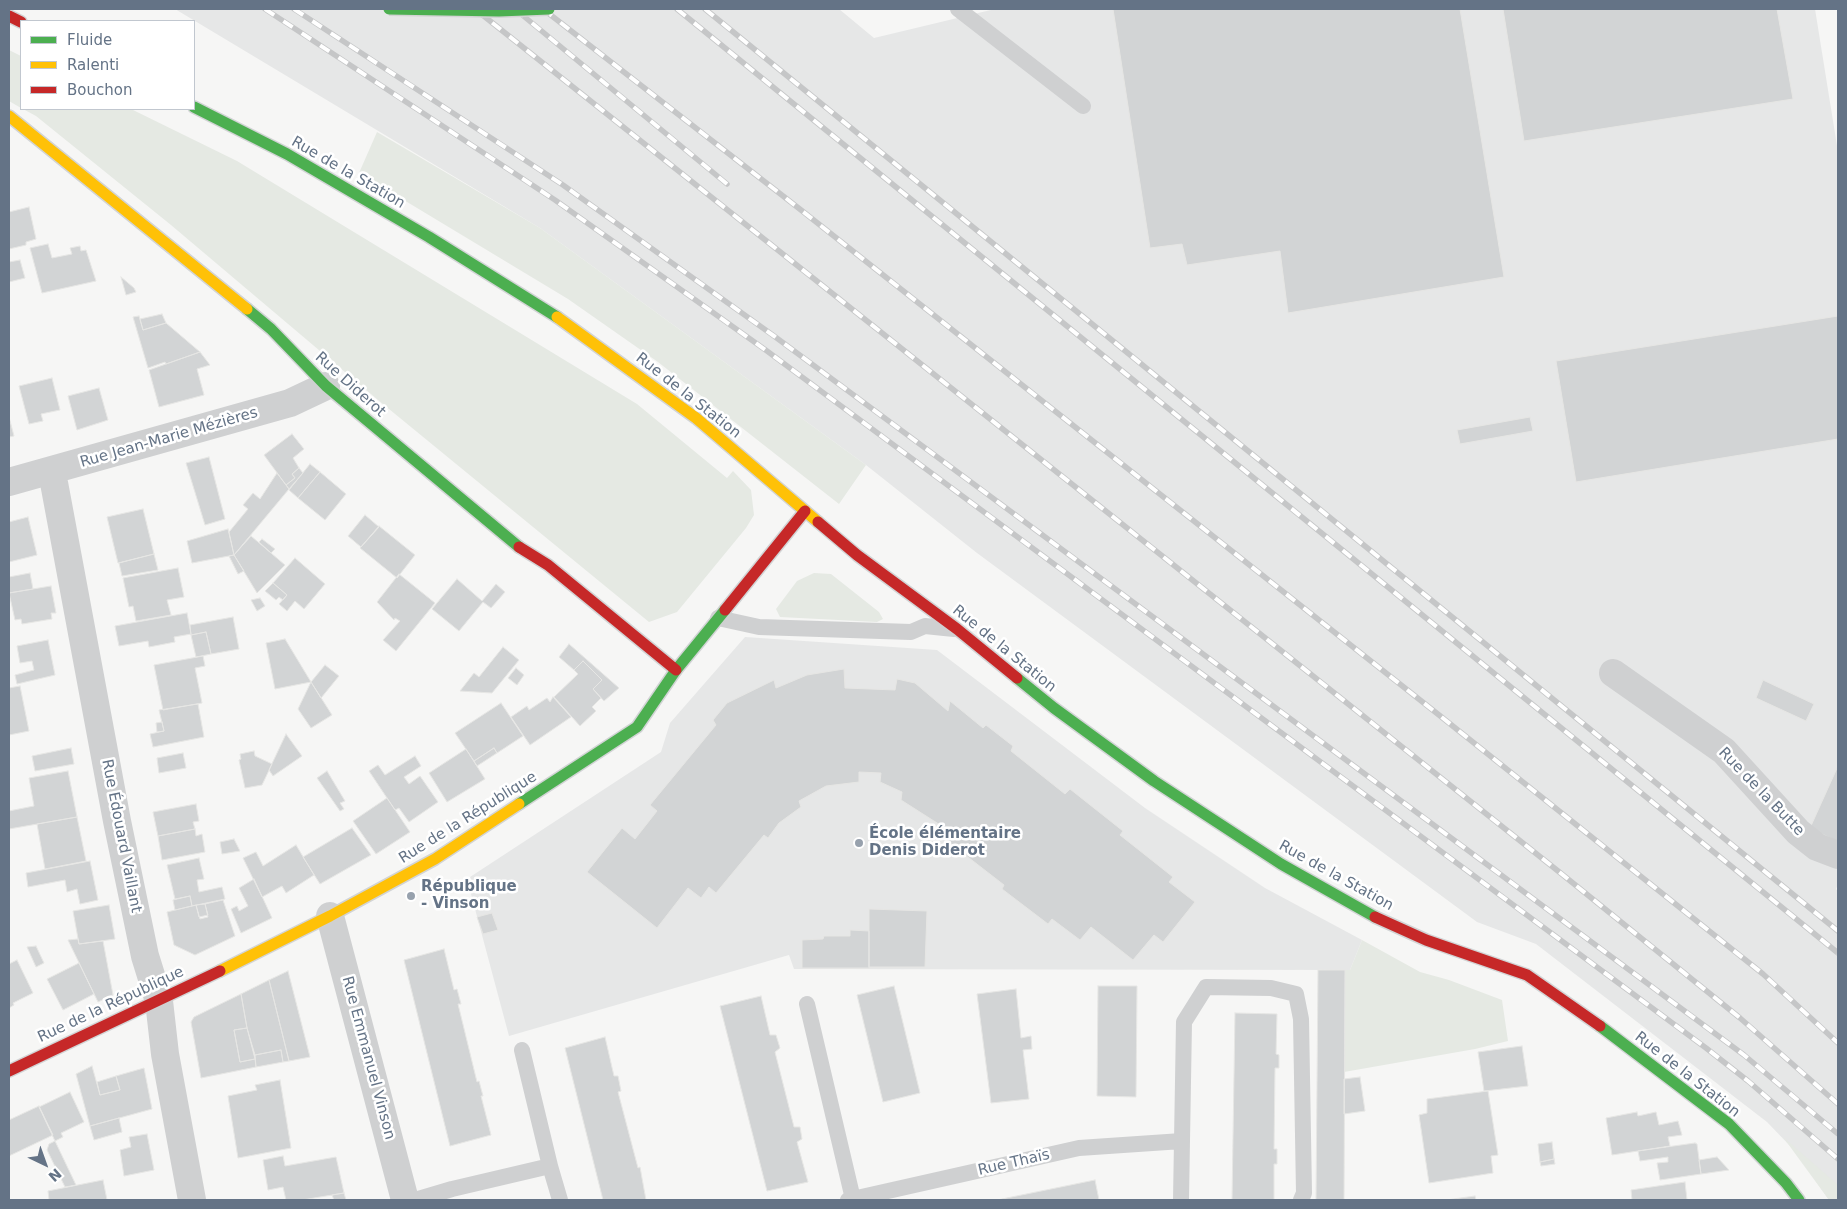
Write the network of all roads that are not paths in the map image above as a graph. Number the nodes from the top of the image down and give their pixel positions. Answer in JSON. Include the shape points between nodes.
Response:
{"nodes":[{"id":1,"x":390,"y":9,"type":"edge"},
{"id":2,"x":549,"y":9,"type":"edge"},
{"id":3,"x":958,"y":9,"type":"edge"},
{"id":4,"x":1083,"y":106,"type":"dead end"},
{"id":5,"x":195,"y":108,"type":"edge"},
{"id":6,"x":9,"y":116,"type":"edge"},
{"id":7,"x":326,"y":386,"type":"junction"},
{"id":8,"x":52,"y":472,"type":"junction"},
{"id":9,"x":9,"y":482,"type":"edge"},
{"id":10,"x":805,"y":511,"type":"junction"},
{"id":11,"x":718,"y":618,"type":"junction"},
{"id":12,"x":957,"y":629,"type":"junction"},
{"id":13,"x":676,"y":670,"type":"junction"},
{"id":14,"x":1613,"y":672,"type":"dead end"},
{"id":15,"x":1838,"y":855,"type":"edge"},
{"id":16,"x":330,"y":916,"type":"junction"},
{"id":17,"x":159,"y":1001,"type":"junction"},
{"id":18,"x":807,"y":1004,"type":"dead end"},
{"id":19,"x":522,"y":1050,"type":"dead end"},
{"id":20,"x":9,"y":1071,"type":"edge"},
{"id":21,"x":1182,"y":1141,"type":"junction"},
{"id":22,"x":550,"y":1166,"type":"junction"},
{"id":23,"x":192,"y":1200,"type":"edge"},
{"id":24,"x":405,"y":1200,"type":"edge"},
{"id":25,"x":415,"y":1200,"type":"edge"},
{"id":26,"x":560,"y":1200,"type":"edge"},
{"id":27,"x":850,"y":1200,"type":"edge"},
{"id":28,"x":1181,"y":1200,"type":"edge"},
{"id":29,"x":1301,"y":1200,"type":"edge"},
{"id":30,"x":1799,"y":1200,"type":"edge"}],
"edges":[{"from":1,"to":2,"type":"main road","bridge":true},
{"from":3,"to":4,"type":"lane"},
{"from":5,"to":10,"type":"main road","name":"Rue de la Station","via":[[287,154],[562,320],[696,418]]},
{"from":6,"to":7,"type":"main road","name":"Rue Diderot","via":[[271,329]]},
{"from":7,"to":8,"type":"street","name":"Rue Jean-Marie Mézières","via":[[290,403]]},
{"from":7,"to":13,"type":"main road","name":"Rue Diderot","via":[[518,546],[548,565]]},
{"from":8,"to":9,"type":"street","name":"Rue Jean-Marie Mézières"},
{"from":8,"to":17,"type":"street","name":"Rue Édouard Vaillant","via":[[117,821],[145,956]]},
{"from":10,"to":11,"type":"main road","name":"Rue de la République"},
{"from":10,"to":12,"type":"main road","name":"Rue de la Station","via":[[857,555]]},
{"from":11,"to":12,"type":"lane","via":[[759,627],[911,632],[926,626]]},
{"from":11,"to":13,"type":"main road","name":"Rue de la République"},
{"from":12,"to":30,"type":"main road","name":"Rue de la Station","via":[[1054,708],[1154,781],[1281,864],[1374,917],[1426,940],[1527,975],[1567,1002],[1728,1124]]},
{"from":13,"to":16,"type":"main road","name":"Rue de la République","via":[[637,727],[436,859]]},
{"from":14,"to":15,"type":"street","name":"Rue de la Butte","via":[[1724,751],[1798,832],[1817,847]]},
{"from":16,"to":17,"type":"main road","name":"Rue de la République"},
{"from":16,"to":24,"type":"street","name":"Rue Emmanuel Vinson"},
{"from":17,"to":20,"type":"main road","name":"Rue de la République"},
{"from":17,"to":23,"type":"street","name":"Rue Édouard Vaillant","via":[[165,1054]]},
{"from":18,"to":27,"type":"lane"},
{"from":19,"to":22,"type":"lane"},
{"from":21,"to":27,"type":"lane","name":"Rue Thaïs","via":[[1079,1148]]},
{"from":21,"to":28,"type":"lane"},
{"from":21,"to":29,"type":"lane","via":[[1184,1022],[1206,987],[1271,988],[1296,994],[1301,1019],[1304,1193]]},
{"from":22,"to":25,"type":"lane"},
{"from":22,"to":26,"type":"lane"}]}
